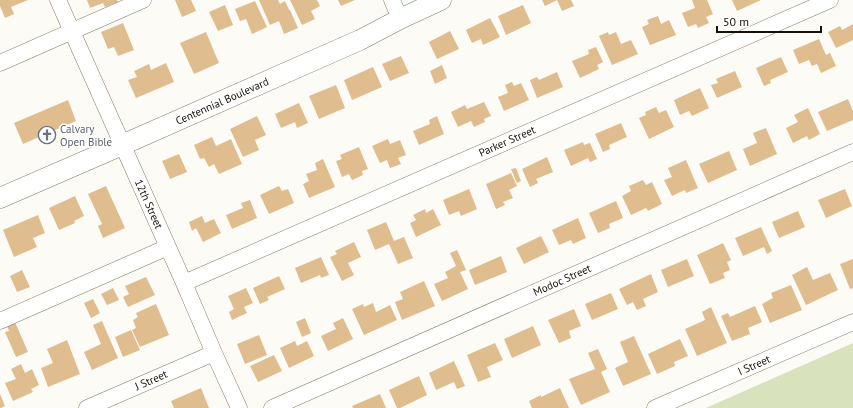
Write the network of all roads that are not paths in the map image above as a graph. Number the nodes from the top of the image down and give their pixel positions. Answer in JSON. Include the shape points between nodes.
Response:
{"nodes":[{"id":1,"x":58,"y":0,"type":"edge"},
{"id":2,"x":143,"y":0,"type":"edge"},
{"id":3,"x":392,"y":0,"type":"edge"},
{"id":4,"x":441,"y":0,"type":"edge"},
{"id":5,"x":830,"y":0,"type":"edge"},
{"id":6,"x":400,"y":19,"type":"junction"},
{"id":7,"x":72,"y":31,"type":"junction"},
{"id":8,"x":0,"y":63,"type":"edge"},
{"id":9,"x":122,"y":145,"type":"junction"},
{"id":10,"x":853,"y":152,"type":"edge"},
{"id":11,"x":0,"y":198,"type":"edge"},
{"id":12,"x":168,"y":247,"type":"junction"},
{"id":13,"x":184,"y":283,"type":"junction"},
{"id":14,"x":0,"y":321,"type":"edge"},
{"id":15,"x":853,"y":322,"type":"edge"},
{"id":16,"x":214,"y":353,"type":"junction"},
{"id":17,"x":87,"y":408,"type":"edge"},
{"id":18,"x":239,"y":408,"type":"edge"},
{"id":19,"x":272,"y":408,"type":"edge"},
{"id":20,"x":655,"y":408,"type":"edge"}],
"edges":[{"from":1,"to":7,"type":"street","name":"12th Street"},
{"from":2,"to":7,"type":"street"},
{"from":3,"to":6,"type":"street"},
{"from":4,"to":6,"type":"main road","name":"Centennial Boulevard"},
{"from":5,"to":13,"type":"street","name":"Parker Street"},
{"from":6,"to":9,"type":"main road","name":"Centennial Boulevard","via":[[360,40]]},
{"from":7,"to":8,"type":"street"},
{"from":7,"to":9,"type":"street","name":"12th Street"},
{"from":9,"to":11,"type":"main road","name":"Centennial Boulevard"},
{"from":9,"to":12,"type":"street","name":"12th Street"},
{"from":10,"to":19,"type":"street","name":"Modoc Street"},
{"from":12,"to":13,"type":"street","name":"12th Street"},
{"from":12,"to":14,"type":"street"},
{"from":13,"to":16,"type":"street","name":"12th Street"},
{"from":15,"to":20,"type":"street","name":"I Street"},
{"from":16,"to":17,"type":"street","name":"J Street"},
{"from":16,"to":18,"type":"street","name":"12th Street"}]}
